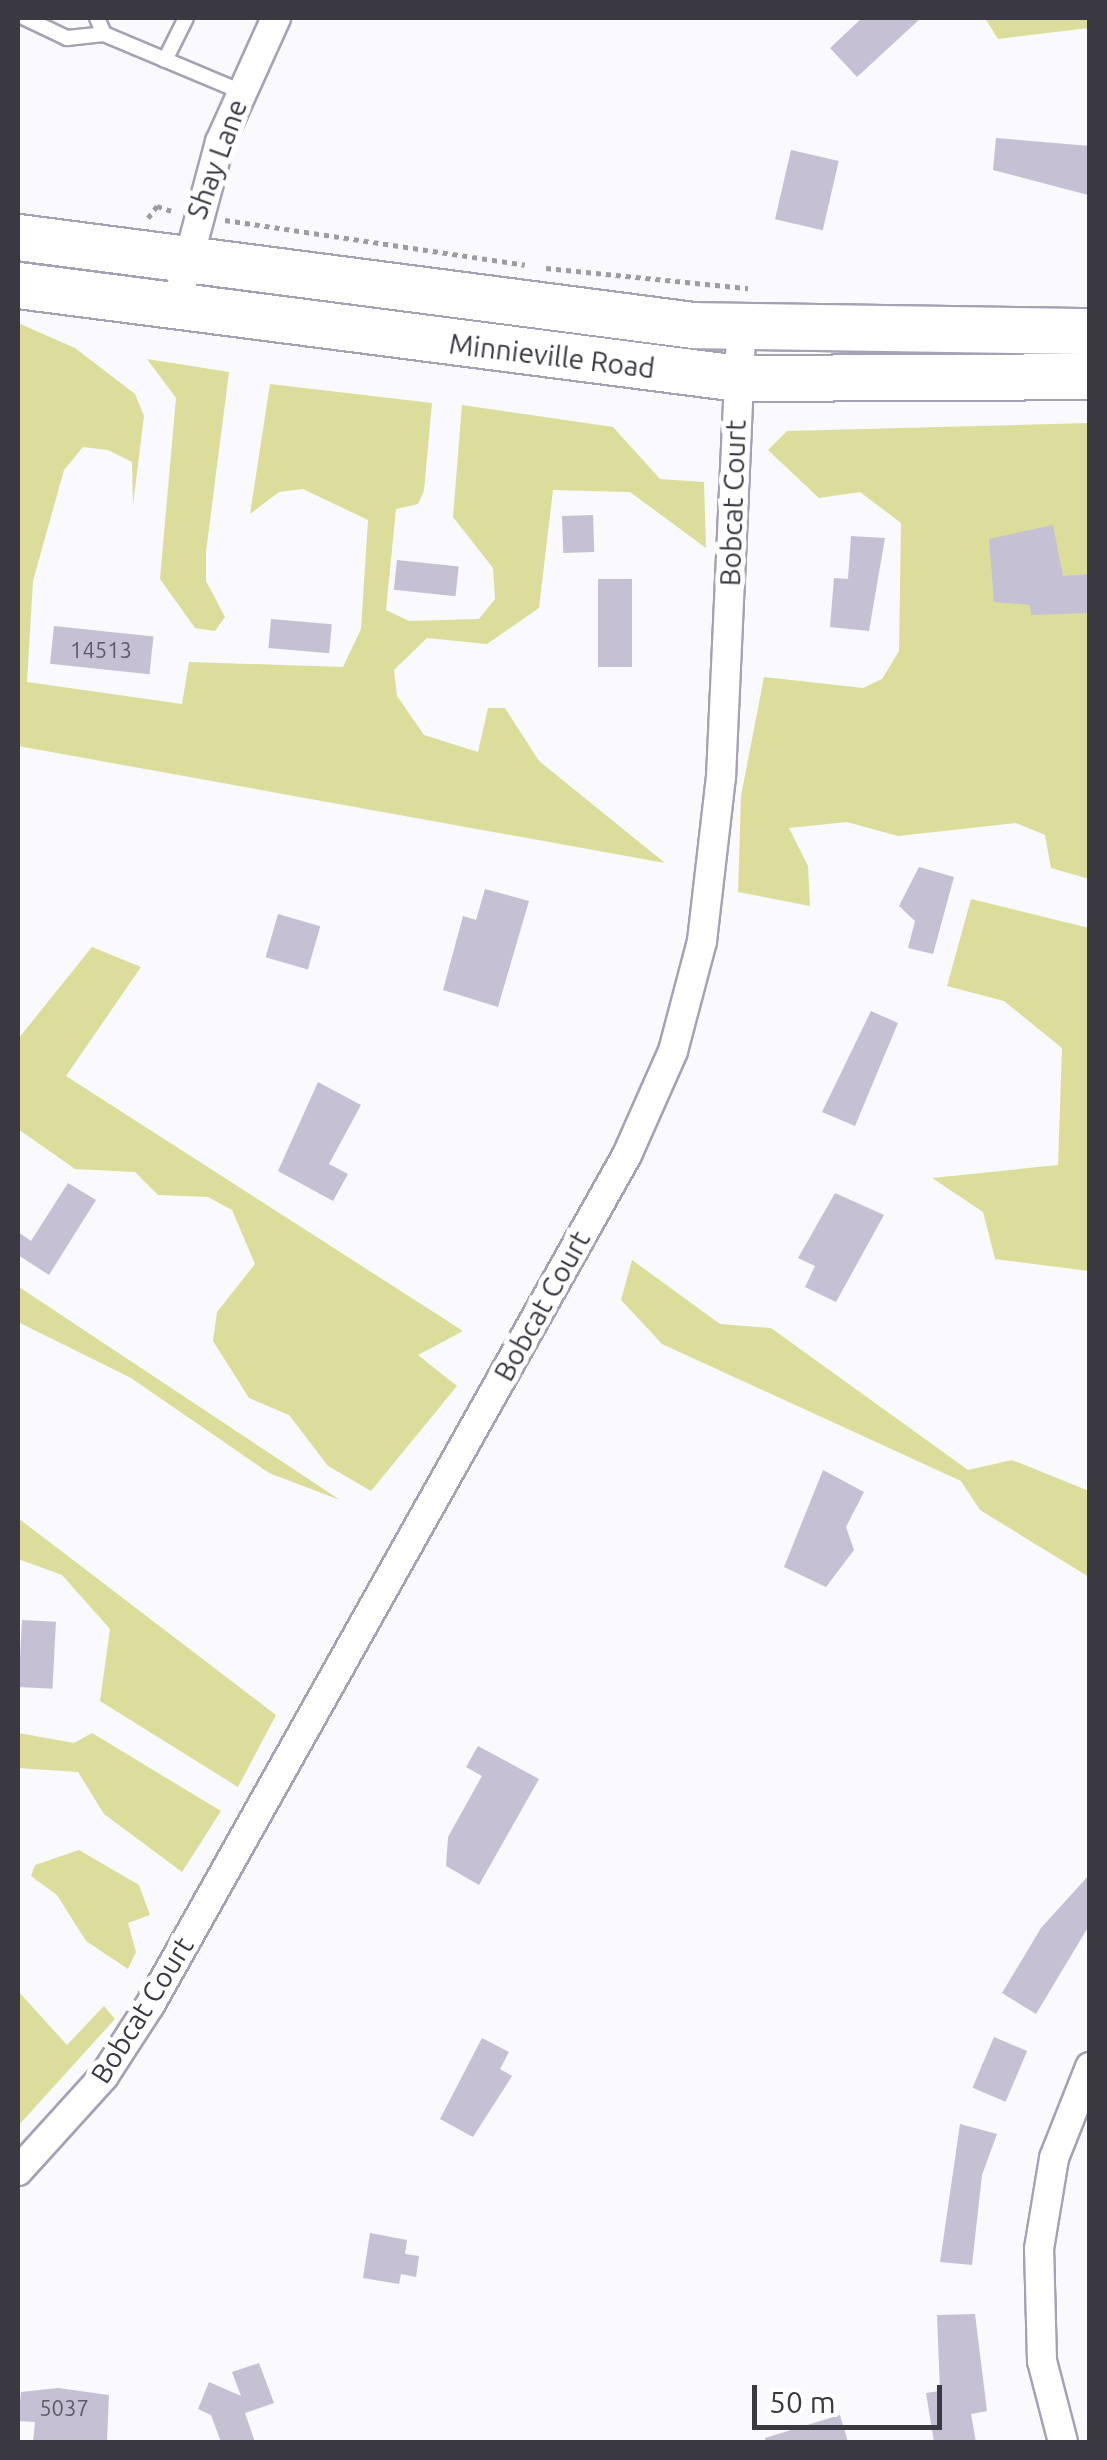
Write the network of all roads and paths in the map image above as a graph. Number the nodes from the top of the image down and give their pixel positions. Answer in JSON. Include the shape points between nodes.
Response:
{"nodes":[{"id":1,"x":25,"y":18,"type":"edge"},
{"id":2,"x":98,"y":18,"type":"edge"},
{"id":3,"x":186,"y":18,"type":"edge"},
{"id":4,"x":276,"y":18,"type":"edge"},
{"id":5,"x":104,"y":34,"type":"junction"},
{"id":6,"x":165,"y":60,"type":"junction"},
{"id":7,"x":242,"y":92,"type":"junction"},
{"id":8,"x":234,"y":222,"type":"dead end"},
{"id":9,"x":18,"y":237,"type":"edge"},
{"id":10,"x":184,"y":258,"type":"junction"},
{"id":11,"x":605,"y":275,"type":"dead end"},
{"id":12,"x":18,"y":284,"type":"edge"},
{"id":13,"x":176,"y":306,"type":"junction"},
{"id":14,"x":741,"y":328,"type":"junction"},
{"id":15,"x":1090,"y":331,"type":"edge"},
{"id":16,"x":1090,"y":376,"type":"edge"},
{"id":17,"x":738,"y":378,"type":"junction"},
{"id":18,"x":1090,"y":2067,"type":"edge"},
{"id":19,"x":18,"y":2171,"type":"edge"},
{"id":20,"x":1063,"y":2442,"type":"edge"}],
"edges":[{"from":1,"to":5,"type":"lane","via":[[67,38]]},
{"from":2,"to":5,"type":"lane"},
{"from":3,"to":6,"type":"lane"},
{"from":4,"to":7,"type":"street","name":"Shay Lane"},
{"from":5,"to":6,"type":"lane"},
{"from":6,"to":7,"type":"lane"},
{"from":7,"to":10,"type":"street","name":"Shay Lane"},
{"from":8,"to":11,"type":"path"},
{"from":9,"to":10,"type":"main road","name":"Minnieville Road"},
{"from":10,"to":13,"type":"street","name":"Shay Lane"},
{"from":10,"to":14,"type":"main road","name":"Minnieville Road"},
{"from":12,"to":13,"type":"main road","name":"Minnieville Road"},
{"from":13,"to":17,"type":"main road","name":"Minnieville Road"},
{"from":14,"to":15,"type":"main road","name":"Minnieville Road"},
{"from":14,"to":17,"type":"street","name":"Bobcat Court"},
{"from":16,"to":17,"type":"main road","name":"Minnieville Road"},
{"from":17,"to":19,"type":"street","name":"Bobcat Court","via":[[713,855],[702,940],[666,1070],[627,1155],[150,2004],[104,2076]]},
{"from":18,"to":20,"type":"street","via":[[1054,2158],[1039,2249],[1042,2361]]}]}
